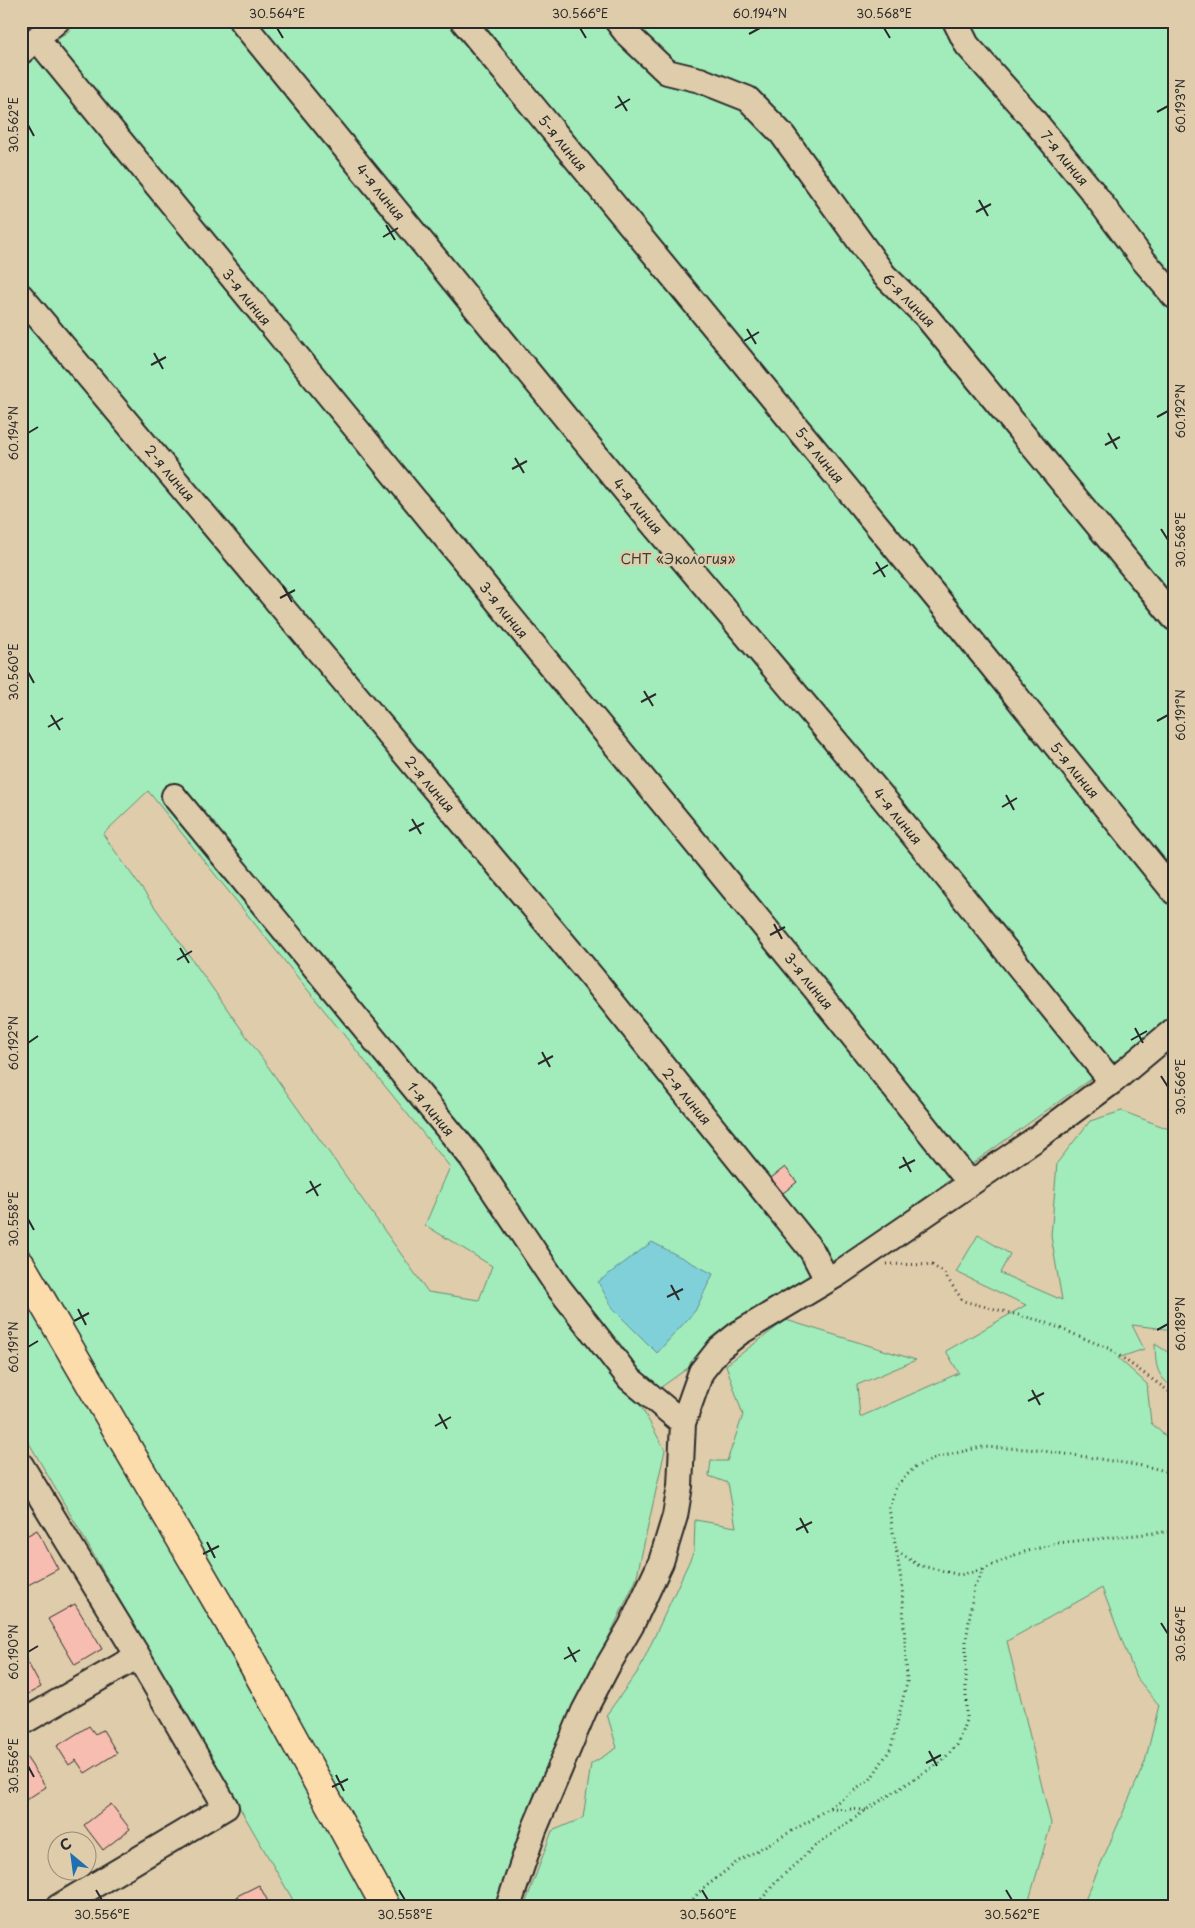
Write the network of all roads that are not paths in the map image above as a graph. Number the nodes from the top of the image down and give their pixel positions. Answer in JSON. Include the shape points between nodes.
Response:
{"nodes":[{"id":1,"x":57,"y":21,"type":"edge"},
{"id":2,"x":241,"y":21,"type":"edge"},
{"id":3,"x":463,"y":21,"type":"edge"},
{"id":4,"x":617,"y":21,"type":"edge"},
{"id":5,"x":955,"y":21,"type":"edge"},
{"id":6,"x":29,"y":45,"type":"edge"},
{"id":7,"x":21,"y":296,"type":"edge"},
{"id":8,"x":1174,"y":296,"type":"edge"},
{"id":9,"x":1174,"y":618,"type":"edge"},
{"id":10,"x":174,"y":796,"type":"dead end"},
{"id":11,"x":1174,"y":892,"type":"edge"},
{"id":12,"x":1174,"y":1030,"type":"edge"},
{"id":13,"x":1112,"y":1082,"type":"junction"},
{"id":14,"x":970,"y":1183,"type":"junction"},
{"id":15,"x":21,"y":1265,"type":"edge"},
{"id":16,"x":827,"y":1280,"type":"junction"},
{"id":17,"x":683,"y":1423,"type":"junction"},
{"id":18,"x":21,"y":1465,"type":"edge"},
{"id":19,"x":138,"y":1656,"type":"junction"},
{"id":20,"x":21,"y":1723,"type":"edge"},
{"id":21,"x":58,"y":1907,"type":"edge"},
{"id":22,"x":386,"y":1907,"type":"edge"},
{"id":23,"x":508,"y":1907,"type":"edge"}],
"edges":[{"from":1,"to":6,"type":"street"},
{"from":2,"to":13,"type":"street","name":"4-я линия","via":[[642,511],[880,794]]},
{"from":3,"to":11,"type":"street","name":"5-я линия","via":[[942,603]]},
{"from":4,"to":9,"type":"street","name":"6-я линия","via":[[667,72],[700,80],[748,99],[782,134],[884,275],[926,316]]},
{"from":5,"to":8,"type":"street","name":"7-я линия","via":[[967,45],[1033,119]]},
{"from":6,"to":14,"type":"street","name":"3-я линия","via":[[817,991]]},
{"from":7,"to":16,"type":"street","name":"2-я линия","via":[[592,977],[812,1251]]},
{"from":10,"to":17,"type":"street","name":"1-я линия","via":[[471,1157],[558,1287],[630,1379]]},
{"from":12,"to":13,"type":"street"},
{"from":13,"to":14,"type":"street"},
{"from":14,"to":16,"type":"street"},
{"from":15,"to":22,"type":"main road","via":[[243,1646]]},
{"from":16,"to":17,"type":"street","via":[[719,1348],[698,1376]]},
{"from":17,"to":23,"type":"street","via":[[680,1486],[661,1562],[631,1626],[584,1711],[534,1830]]},
{"from":18,"to":19,"type":"street"},
{"from":19,"to":20,"type":"street"},
{"from":19,"to":21,"type":"street","via":[[226,1807]]}]}
